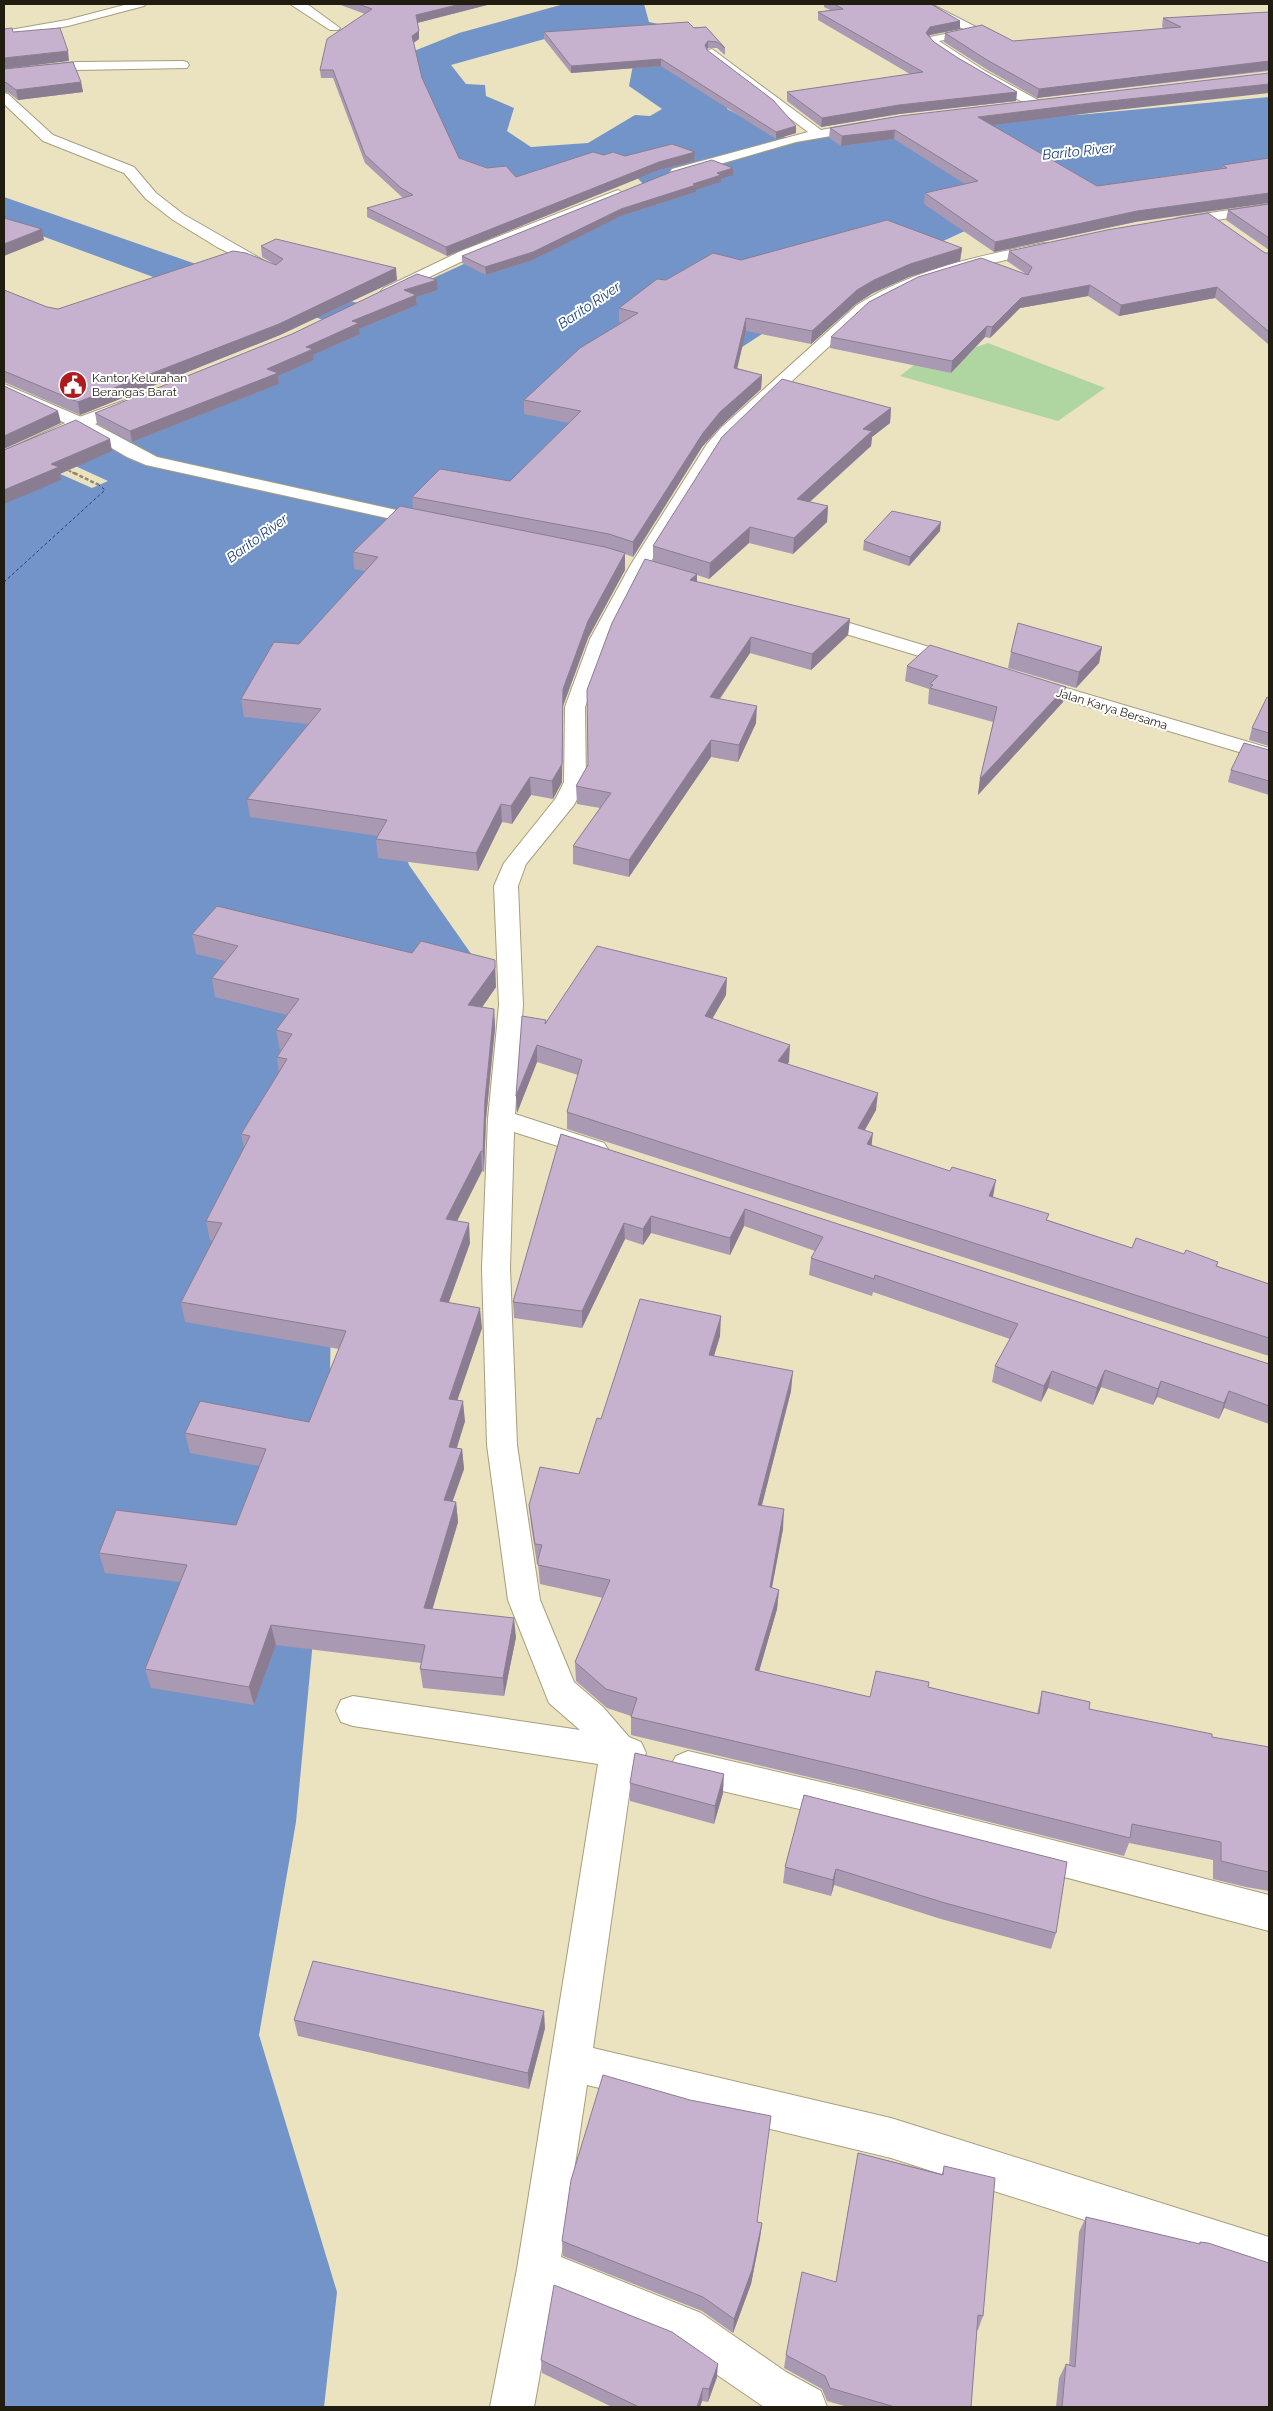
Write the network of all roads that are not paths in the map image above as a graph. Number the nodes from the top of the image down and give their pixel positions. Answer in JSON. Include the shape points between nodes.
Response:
{"nodes":[{"id":1,"x":140,"y":4,"type":"edge"},
{"id":2,"x":296,"y":4,"type":"edge"},
{"id":3,"x":923,"y":4,"type":"edge"},
{"id":4,"x":334,"y":28,"type":"dead end"},
{"id":5,"x":4,"y":34,"type":"edge"},
{"id":6,"x":712,"y":53,"type":"edge"},
{"id":7,"x":184,"y":66,"type":"dead end"},
{"id":8,"x":4,"y":74,"type":"edge"},
{"id":9,"x":4,"y":97,"type":"edge"},
{"id":10,"x":1014,"y":106,"type":"edge"},
{"id":11,"x":881,"y":123,"type":"edge"},
{"id":12,"x":819,"y":134,"type":"junction"},
{"id":13,"x":665,"y":176,"type":"edge"},
{"id":14,"x":629,"y":189,"type":"edge"},
{"id":15,"x":1269,"y":208,"type":"edge"},
{"id":16,"x":1152,"y":226,"type":"edge"},
{"id":17,"x":1066,"y":242,"type":"edge"},
{"id":18,"x":276,"y":270,"type":"edge"},
{"id":19,"x":376,"y":297,"type":"edge"},
{"id":20,"x":4,"y":389,"type":"edge"},
{"id":21,"x":143,"y":398,"type":"edge"},
{"id":22,"x":84,"y":425,"type":"junction"},
{"id":23,"x":4,"y":457,"type":"edge"},
{"id":24,"x":449,"y":526,"type":"edge"},
{"id":25,"x":792,"y":611,"type":"edge"},
{"id":26,"x":982,"y":669,"type":"edge"},
{"id":27,"x":1010,"y":678,"type":"edge"},
{"id":28,"x":1269,"y":755,"type":"edge"},
{"id":29,"x":501,"y":1119,"type":"junction"},
{"id":30,"x":615,"y":1156,"type":"edge"},
{"id":31,"x":354,"y":1711,"type":"dead end"},
{"id":32,"x":618,"y":1750,"type":"junction"},
{"id":33,"x":1269,"y":1913,"type":"edge"},
{"id":34,"x":571,"y":2062,"type":"junction"},
{"id":35,"x":1269,"y":2258,"type":"edge"},
{"id":36,"x":538,"y":2269,"type":"junction"},
{"id":37,"x":512,"y":2407,"type":"edge"},
{"id":38,"x":805,"y":2407,"type":"edge"}],
"edges":[{"from":1,"to":5,"type":"street","via":[[68,23]]},
{"from":2,"to":4,"type":"street"},
{"from":3,"to":10,"type":"street","via":[[976,31],[934,39],[932,41],[937,46],[1039,103]]},
{"from":6,"to":12,"type":"street"},
{"from":7,"to":8,"type":"street","via":[[77,66]]},
{"from":9,"to":18,"type":"street","via":[[48,138],[129,170],[150,195],[194,228]]},
{"from":11,"to":12,"type":"street"},
{"from":12,"to":13,"type":"street","via":[[794,138]]},
{"from":14,"to":19,"type":"street","via":[[466,254]]},
{"from":15,"to":16,"type":"street","via":[[1216,222]]},
{"from":17,"to":29,"type":"street","via":[[907,282],[881,295],[862,308],[713,448],[600,639],[575,707],[575,782],[566,800],[515,863],[506,886],[511,1005]]},
{"from":20,"to":22,"type":"street"},
{"from":21,"to":22,"type":"street"},
{"from":22,"to":23,"type":"street"},
{"from":22,"to":24,"type":"street","via":[[152,461]]},
{"from":25,"to":26,"type":"street"},
{"from":27,"to":28,"type":"street","name":"Jalan Karya Bersama"},
{"from":29,"to":30,"type":"street"},
{"from":29,"to":32,"type":"street","via":[[496,1268],[502,1445],[524,1600],[561,1692],[591,1718]]},
{"from":31,"to":32,"type":"street"},
{"from":32,"to":33,"type":"street","via":[[858,1807]]},
{"from":32,"to":34,"type":"street"},
{"from":34,"to":35,"type":"street","via":[[891,2138]]},
{"from":34,"to":36,"type":"street"},
{"from":36,"to":37,"type":"street"},
{"from":36,"to":38,"type":"street","via":[[686,2328]]}]}
